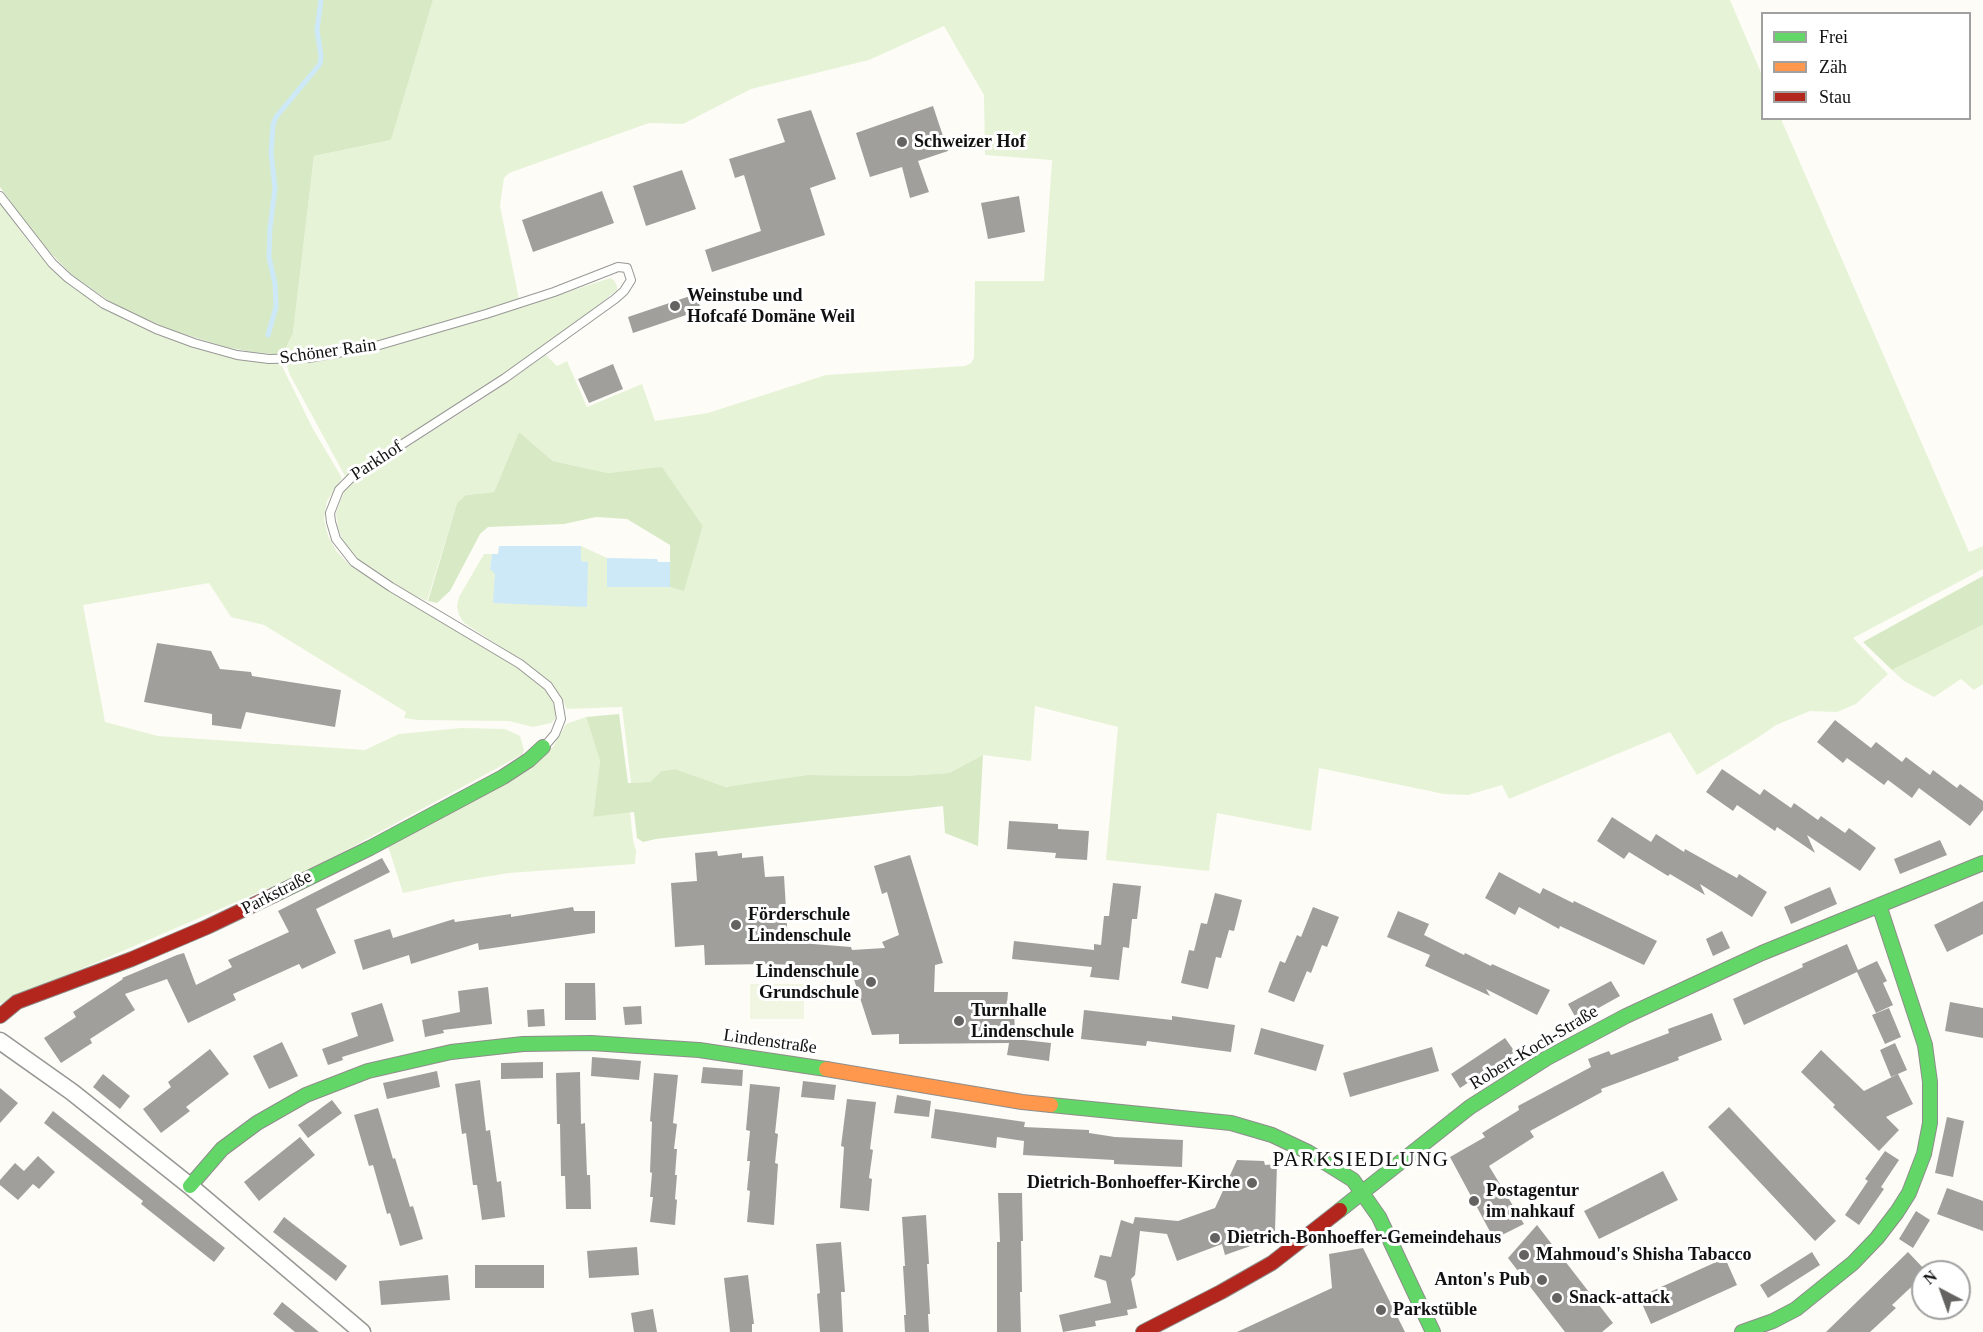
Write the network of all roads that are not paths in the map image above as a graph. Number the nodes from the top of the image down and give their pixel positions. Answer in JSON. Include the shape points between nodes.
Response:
{"nodes":[{"id":1,"x":0,"y":195,"type":"edge"},
{"id":2,"x":628,"y":270,"type":"joint"},
{"id":3,"x":543,"y":747,"type":"joint"},
{"id":4,"x":1983,"y":863,"type":"edge"},
{"id":5,"x":1879,"y":905,"type":"junction"},
{"id":6,"x":0,"y":1016,"type":"edge"},
{"id":7,"x":2,"y":1045,"type":"edge"},
{"id":8,"x":190,"y":1186,"type":"junction"},
{"id":9,"x":1362,"y":1192,"type":"junction"},
{"id":10,"x":362,"y":1332,"type":"edge"},
{"id":11,"x":1143,"y":1332,"type":"edge"},
{"id":12,"x":1433,"y":1332,"type":"edge"},
{"id":13,"x":1742,"y":1332,"type":"edge"}],
"edges":[{"from":1,"to":2,"type":"lane","name":"Schöner Rain","via":[[52,263],[104,304],[194,343],[268,359],[309,358],[376,346],[525,302],[618,267]]},
{"from":2,"to":3,"type":"lane","name":"Parkhof","via":[[631,280],[624,291],[572,331],[353,476],[339,490],[330,513],[336,539],[362,568],[527,668],[548,686],[558,701],[561,719],[555,734]]},
{"from":3,"to":6,"type":"street","name":"Parkstraße","via":[[503,777],[370,848],[207,927],[34,995],[10,1006]]},
{"from":4,"to":5,"type":"street","name":"Robert-Koch-Straße"},
{"from":5,"to":9,"type":"street","name":"Robert-Koch-Straße","via":[[1647,1006],[1547,1058],[1470,1107]]},
{"from":5,"to":13,"type":"street","via":[[1925,1045],[1930,1123],[1924,1154],[1897,1212],[1853,1263],[1796,1309]]},
{"from":7,"to":8,"type":"street","via":[[72,1092]]},
{"from":8,"to":9,"type":"street","name":"Lindenstraße","via":[[222,1149],[245,1131],[306,1095],[355,1075],[451,1052],[582,1043],[656,1046],[751,1057],[1022,1102],[1231,1123],[1262,1131],[1299,1148],[1347,1176]]},
{"from":8,"to":10,"type":"street"},
{"from":9,"to":11,"type":"street","name":"Robert-Koch-Straße","via":[[1272,1263]]},
{"from":9,"to":12,"type":"street","name":"Lindenstraße","via":[[1379,1217]]}]}
